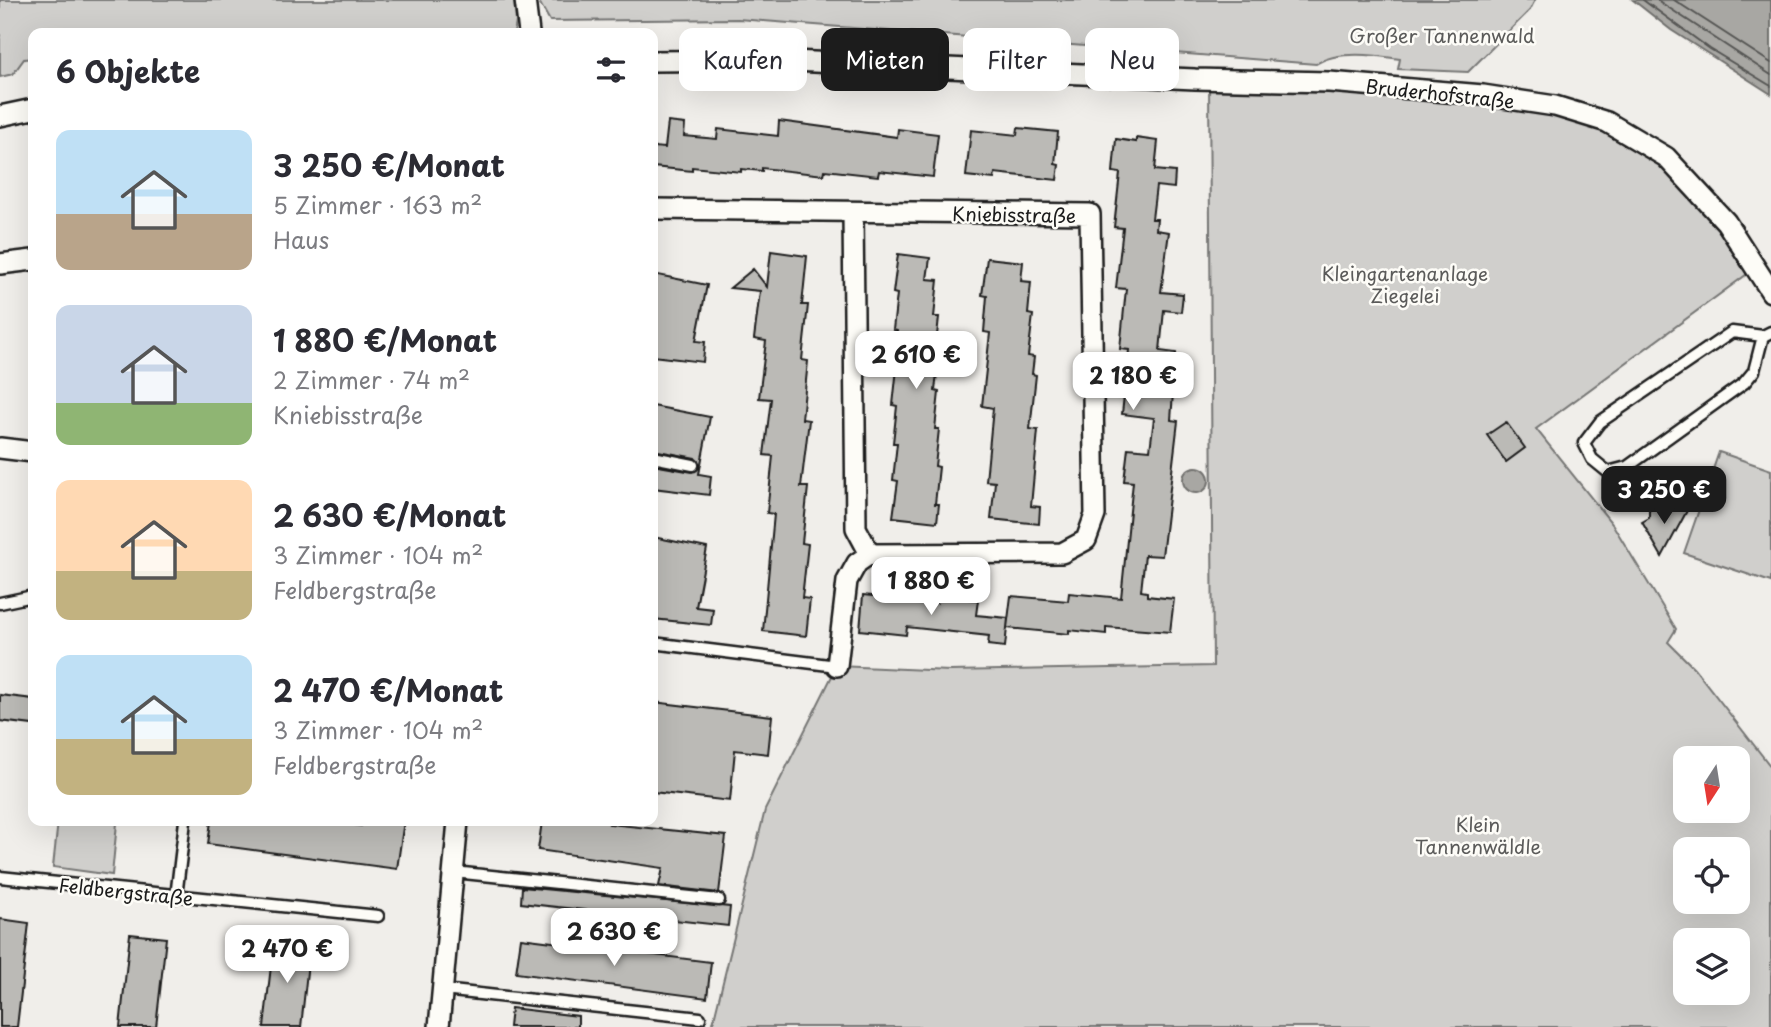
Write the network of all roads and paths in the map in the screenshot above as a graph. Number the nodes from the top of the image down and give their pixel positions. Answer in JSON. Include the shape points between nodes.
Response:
{"nodes":[{"id":1,"x":525,"y":0,"type":"edge"},
{"id":2,"x":528,"y":28,"type":"edge"},
{"id":3,"x":658,"y":61,"type":"edge"},
{"id":4,"x":28,"y":110,"type":"edge"},
{"id":5,"x":0,"y":116,"type":"edge"},
{"id":6,"x":658,"y":209,"type":"edge"},
{"id":7,"x":853,"y":212,"type":"junction"},
{"id":8,"x":28,"y":261,"type":"edge"},
{"id":9,"x":0,"y":264,"type":"edge"},
{"id":10,"x":1771,"y":292,"type":"edge"},
{"id":11,"x":1767,"y":334,"type":"edge"},
{"id":12,"x":0,"y":448,"type":"edge"},
{"id":13,"x":28,"y":451,"type":"edge"},
{"id":14,"x":658,"y":458,"type":"edge"},
{"id":15,"x":693,"y":465,"type":"dead end"},
{"id":16,"x":870,"y":554,"type":"junction"},
{"id":17,"x":28,"y":597,"type":"edge"},
{"id":18,"x":0,"y":603,"type":"edge"},
{"id":19,"x":658,"y":644,"type":"edge"},
{"id":20,"x":837,"y":666,"type":"joint"},
{"id":21,"x":184,"y":826,"type":"edge"},
{"id":22,"x":458,"y":826,"type":"edge"},
{"id":23,"x":454,"y":872,"type":"junction"},
{"id":24,"x":0,"y":877,"type":"edge"},
{"id":25,"x":176,"y":897,"type":"junction"},
{"id":26,"x":719,"y":900,"type":"dead end"},
{"id":27,"x":378,"y":916,"type":"dead end"},
{"id":28,"x":443,"y":990,"type":"junction"},
{"id":29,"x":699,"y":1018,"type":"dead end"},
{"id":30,"x":439,"y":1027,"type":"edge"}],
"edges":[{"from":1,"to":2,"type":"street"},
{"from":3,"to":10,"type":"street","name":"Bruderhofstraße","via":[[769,60],[1329,82],[1555,106],[1608,122],[1666,157],[1726,222]]},
{"from":4,"to":5,"type":"street"},
{"from":6,"to":7,"type":"street","name":"Kniebisstraße"},
{"from":7,"to":16,"type":"street","via":[[856,528]]},
{"from":7,"to":16,"type":"street","name":"Kniebisstraße","via":[[1090,214],[1095,515],[1086,540],[1062,553]]},
{"from":8,"to":9,"type":"street"},
{"from":11,"to":11,"type":"lane","via":[[1732,332],[1600,422],[1584,443],[1592,459],[1608,472],[1627,467],[1744,383],[1754,370]]},
{"from":12,"to":13,"type":"street"},
{"from":14,"to":15,"type":"lane"},
{"from":16,"to":20,"type":"street","via":[[857,563],[847,581]]},
{"from":17,"to":18,"type":"lane"},
{"from":19,"to":20,"type":"lane"},
{"from":21,"to":25,"type":"lane"},
{"from":22,"to":23,"type":"street"},
{"from":23,"to":26,"type":"lane"},
{"from":23,"to":28,"type":"street"},
{"from":24,"to":25,"type":"lane","name":"Feldbergstraße"},
{"from":25,"to":27,"type":"lane","name":"Feldbergstraße"},
{"from":28,"to":29,"type":"lane"},
{"from":28,"to":30,"type":"street"}]}
